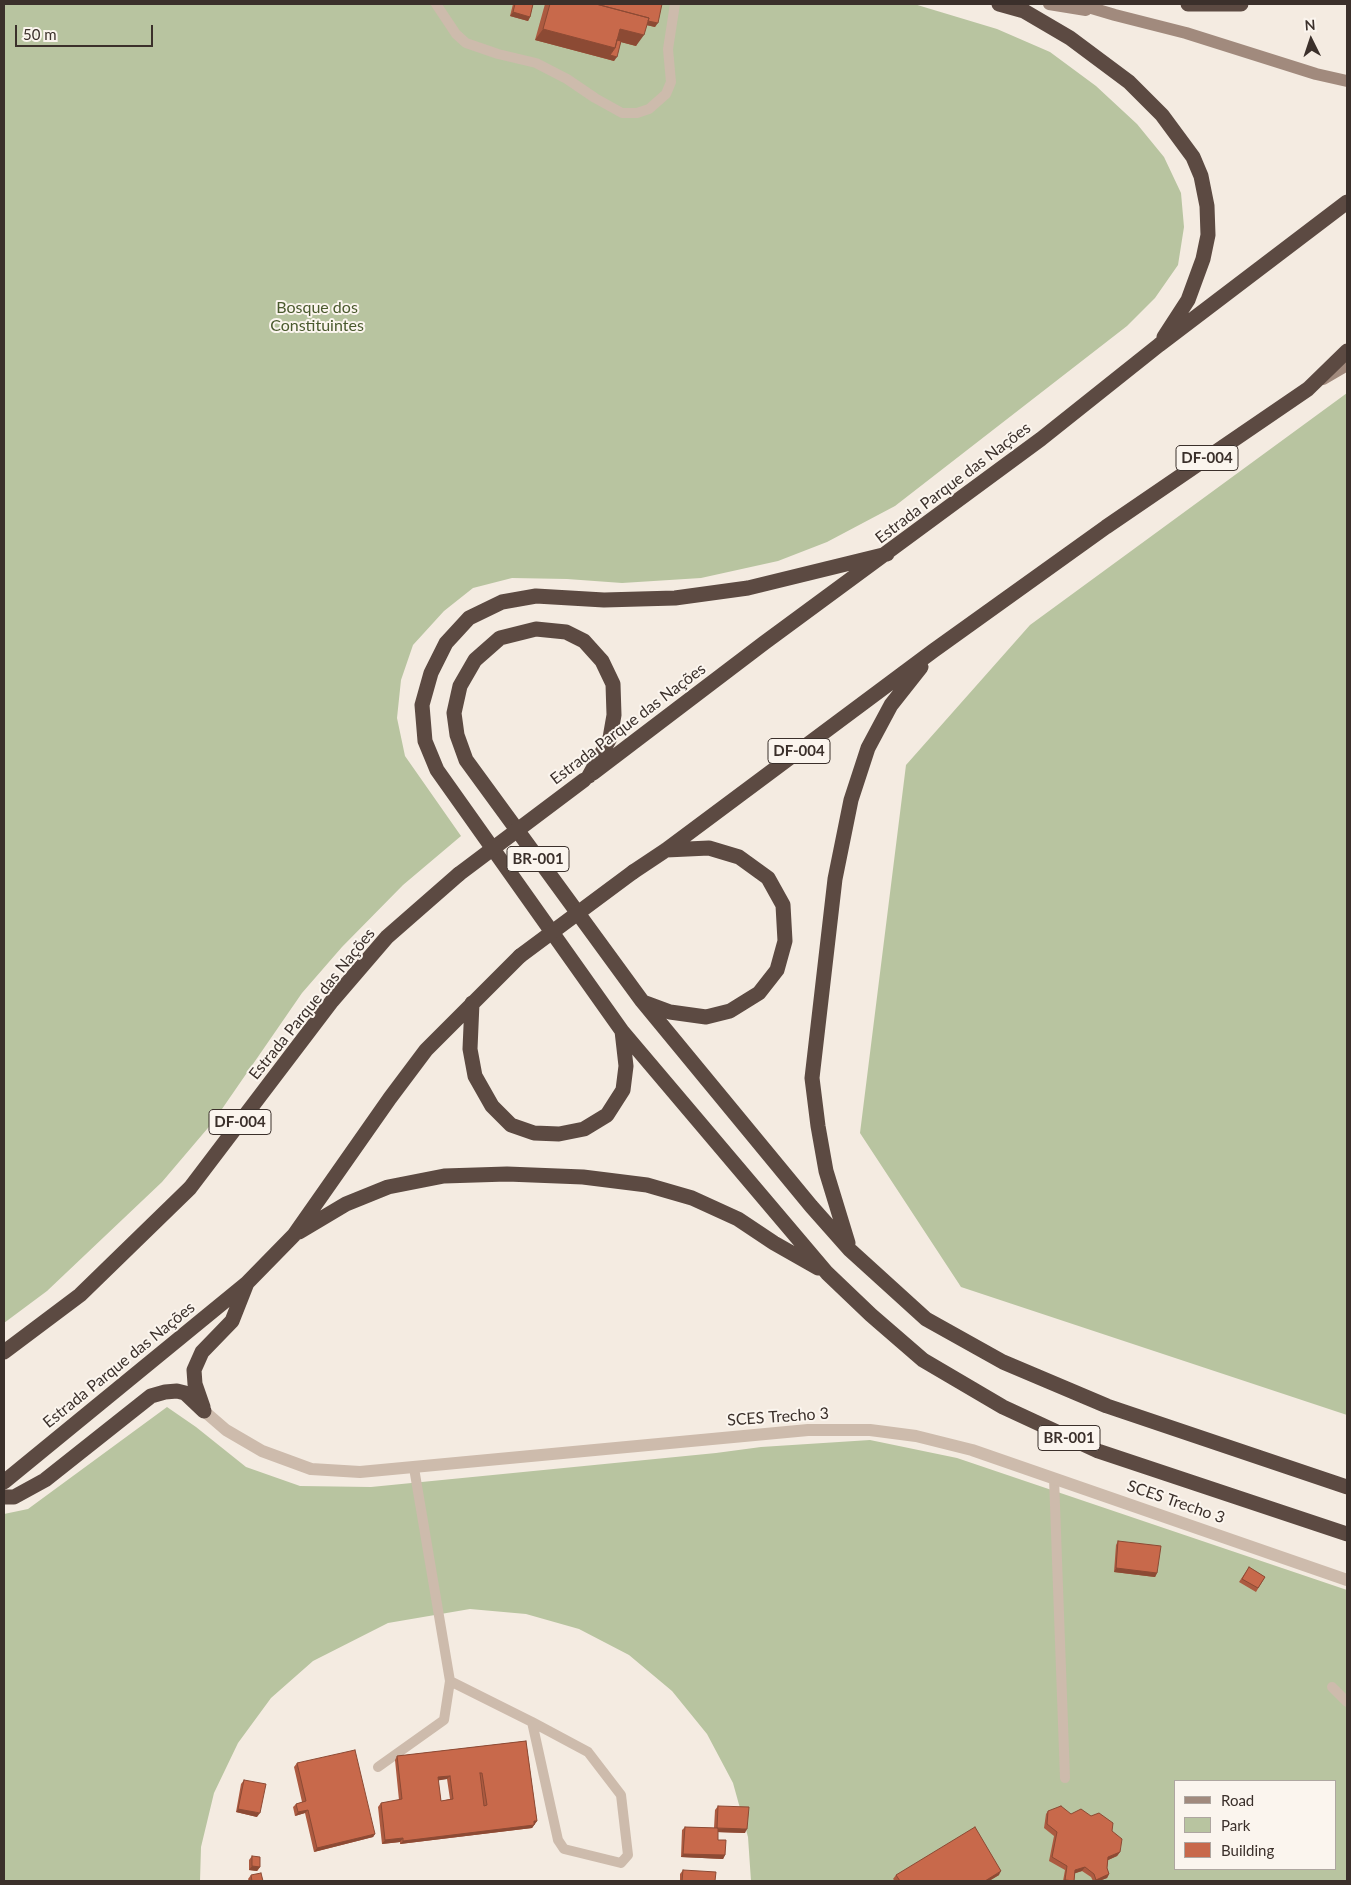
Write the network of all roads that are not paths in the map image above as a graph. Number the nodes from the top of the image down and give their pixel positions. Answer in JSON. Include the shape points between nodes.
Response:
{"nodes":[{"id":1,"x":436,"y":4,"type":"edge"},
{"id":2,"x":675,"y":4,"type":"edge"},
{"id":3,"x":999,"y":4,"type":"edge"},
{"id":4,"x":1050,"y":4,"type":"edge"},
{"id":5,"x":1078,"y":4,"type":"edge"},
{"id":6,"x":1188,"y":4,"type":"edge"},
{"id":7,"x":1240,"y":4,"type":"edge"},
{"id":8,"x":1115,"y":15,"type":"junction"},
{"id":9,"x":1347,"y":81,"type":"edge"},
{"id":10,"x":1347,"y":202,"type":"edge"},
{"id":11,"x":1159,"y":345,"type":"junction"},
{"id":12,"x":1347,"y":351,"type":"edge"},
{"id":13,"x":1347,"y":365,"type":"edge"},
{"id":14,"x":1308,"y":388,"type":"junction"},
{"id":15,"x":887,"y":554,"type":"junction"},
{"id":16,"x":933,"y":651,"type":"junction"},
{"id":17,"x":586,"y":778,"type":"junction"},
{"id":18,"x":666,"y":850,"type":"junction"},
{"id":19,"x":642,"y":1001,"type":"junction"},
{"id":20,"x":472,"y":1003,"type":"junction"},
{"id":21,"x":622,"y":1031,"type":"junction"},
{"id":22,"x":294,"y":1236,"type":"junction"},
{"id":23,"x":850,"y":1250,"type":"junction"},
{"id":24,"x":827,"y":1273,"type":"junction"},
{"id":25,"x":247,"y":1282,"type":"junction"},
{"id":26,"x":4,"y":1352,"type":"edge"},
{"id":27,"x":204,"y":1411,"type":"junction"},
{"id":28,"x":414,"y":1468,"type":"junction"},
{"id":29,"x":1054,"y":1478,"type":"junction"},
{"id":30,"x":4,"y":1482,"type":"edge"},
{"id":31,"x":1347,"y":1487,"type":"edge"},
{"id":32,"x":4,"y":1497,"type":"edge"},
{"id":33,"x":1347,"y":1534,"type":"edge"},
{"id":34,"x":1347,"y":1580,"type":"edge"},
{"id":35,"x":450,"y":1680,"type":"junction"},
{"id":36,"x":1332,"y":1687,"type":"dead end"},
{"id":37,"x":1347,"y":1702,"type":"edge"},
{"id":38,"x":532,"y":1722,"type":"junction"},
{"id":39,"x":378,"y":1767,"type":"dead end"},
{"id":40,"x":1065,"y":1778,"type":"dead end"}],
"edges":[{"from":1,"to":2,"type":"lane","via":[[466,43],[536,64],[622,113],[649,109],[666,94],[671,82],[668,49]]},
{"from":3,"to":11,"type":"highway","via":[[1024,11],[1070,38],[1129,82],[1162,115],[1193,157],[1202,176],[1208,235],[1203,259],[1188,300]]},
{"from":4,"to":8,"type":"main road"},
{"from":5,"to":8,"type":"main road"},
{"from":6,"to":7,"type":"highway"},
{"from":8,"to":9,"type":"main road"},
{"from":10,"to":11,"type":"highway","name":"Estrada Parque das Nações","number":"DF-004"},
{"from":11,"to":15,"type":"highway","name":"Estrada Parque das Nações","number":"DF-004","via":[[1041,439]]},
{"from":12,"to":14,"type":"highway","name":"Estrada Parque das Nações","number":"DF-004"},
{"from":13,"to":14,"type":"main road"},
{"from":14,"to":16,"type":"highway","name":"Estrada Parque das Nações","number":"DF-004"},
{"from":15,"to":17,"type":"highway","name":"Estrada Parque das Nações","number":"DF-004","via":[[764,642]]},
{"from":15,"to":21,"type":"highway","number":"BR-001","via":[[748,588],[675,598],[604,600],[536,596],[502,602],[469,618],[446,643],[431,672],[422,705],[425,741],[437,770]]},
{"from":16,"to":18,"type":"highway","name":"Estrada Parque das Nações","number":"DF-004"},
{"from":16,"to":23,"type":"highway","via":[[891,706],[868,748],[851,800],[835,879],[812,1078],[826,1171]]},
{"from":17,"to":19,"type":"highway","number":"BR-001","via":[[610,738],[614,715],[612,684],[602,661],[584,641],[566,632],[536,629],[500,638],[474,660],[460,686],[454,713],[457,735],[466,760]]},
{"from":17,"to":26,"type":"highway","name":"Estrada Parque das Nações","number":"DF-004","bridge":true,"via":[[459,874],[387,937],[338,994],[190,1188],[80,1295]]},
{"from":18,"to":19,"type":"highway","via":[[709,848],[739,857],[768,878],[783,905],[785,941],[777,970],[759,993],[730,1011],[706,1017],[670,1012]]},
{"from":18,"to":20,"type":"highway","name":"Estrada Parque das Nações","number":"DF-004","bridge":true,"via":[[520,956]]},
{"from":19,"to":23,"type":"highway","number":"BR-001"},
{"from":20,"to":21,"type":"highway","number":"BR-001","via":[[470,1048],[475,1076],[492,1106],[505,1119],[534,1133],[560,1134],[584,1129],[607,1115],[623,1090],[626,1066]]},
{"from":20,"to":22,"type":"highway","name":"Estrada Parque das Nações","number":"DF-004","via":[[426,1050]]},
{"from":21,"to":24,"type":"highway","number":"BR-001"},
{"from":22,"to":24,"type":"highway","number":"BR-001","via":[[346,1204],[388,1187],[416,1181],[444,1176],[507,1174],[583,1177],[647,1185],[692,1198],[738,1219]]},
{"from":22,"to":25,"type":"highway","name":"Estrada Parque das Nações","number":"DF-004"},
{"from":23,"to":31,"type":"highway","number":"BR-001","via":[[926,1319],[1002,1362],[1107,1406]]},
{"from":24,"to":33,"type":"highway","name":"SCES Trecho 3","number":"BR-001","via":[[924,1360],[1003,1407],[1098,1451]]},
{"from":25,"to":27,"type":"highway","via":[[232,1321],[202,1352],[194,1370]]},
{"from":25,"to":30,"type":"highway","name":"Estrada Parque das Nações","number":"DF-004"},
{"from":27,"to":28,"type":"street","name":"SCES Trecho 3","via":[[226,1430],[262,1451],[311,1468],[360,1472]]},
{"from":27,"to":32,"type":"highway","via":[[185,1393],[165,1392],[151,1396],[45,1480],[14,1497]]},
{"from":28,"to":29,"type":"street","name":"SCES Trecho 3","via":[[808,1430],[870,1430],[916,1436],[972,1450]]},
{"from":28,"to":35,"type":"lane"},
{"from":29,"to":34,"type":"street","name":"SCES Trecho 3"},
{"from":29,"to":40,"type":"lane"},
{"from":35,"to":38,"type":"lane"},
{"from":35,"to":39,"type":"lane","via":[[444,1720]]},
{"from":36,"to":37,"type":"lane"},
{"from":38,"to":38,"type":"lane","via":[[588,1752],[621,1794],[628,1855],[620,1863],[564,1849],[558,1840]]}]}
